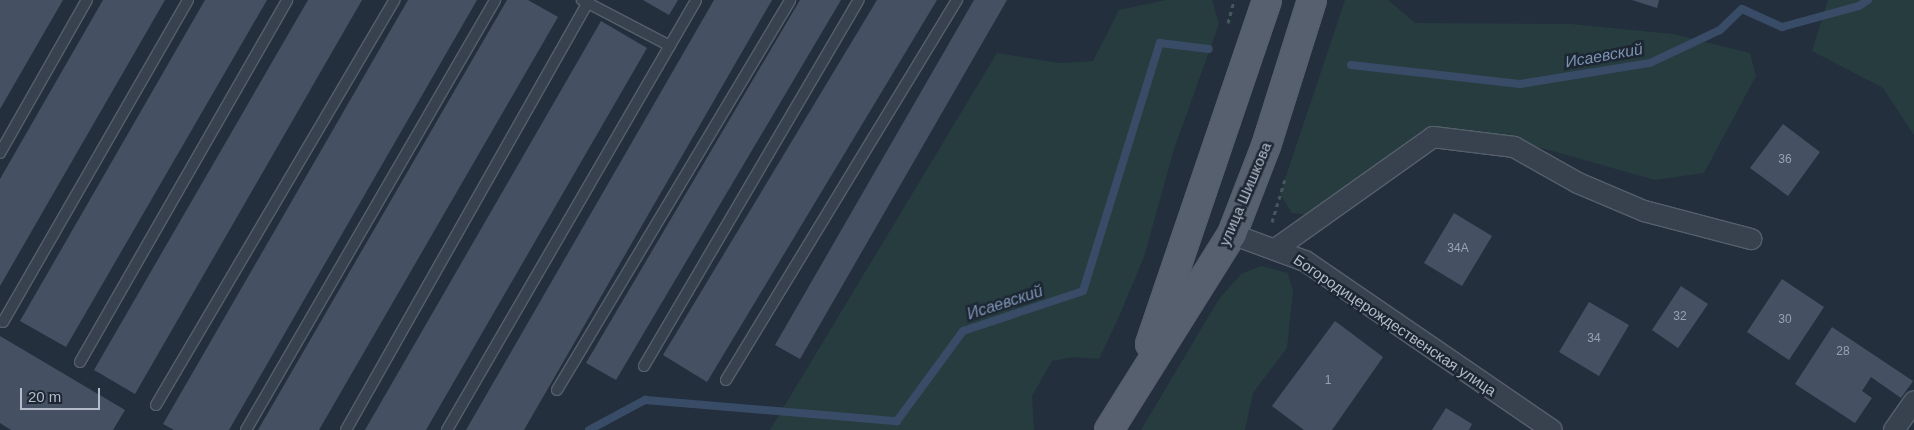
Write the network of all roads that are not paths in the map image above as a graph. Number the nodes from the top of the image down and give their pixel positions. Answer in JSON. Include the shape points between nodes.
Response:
{"nodes":[{"id":1,"x":88,"y":0,"type":"edge"},
{"id":2,"x":188,"y":0,"type":"edge"},
{"id":3,"x":287,"y":0,"type":"edge"},
{"id":4,"x":395,"y":0,"type":"edge"},
{"id":5,"x":495,"y":0,"type":"edge"},
{"id":6,"x":696,"y":0,"type":"edge"},
{"id":7,"x":790,"y":0,"type":"edge"},
{"id":8,"x":859,"y":0,"type":"edge"},
{"id":9,"x":957,"y":0,"type":"edge"},
{"id":10,"x":1267,"y":0,"type":"edge"},
{"id":11,"x":1312,"y":0,"type":"edge"},
{"id":12,"x":585,"y":1,"type":"edge"},
{"id":13,"x":670,"y":46,"type":"junction"},
{"id":14,"x":0,"y":153,"type":"edge"},
{"id":15,"x":1232,"y":234,"type":"junction"},
{"id":16,"x":1750,"y":239,"type":"dead end"},
{"id":17,"x":1277,"y":248,"type":"junction"},
{"id":18,"x":4,"y":322,"type":"dead end"},
{"id":19,"x":80,"y":362,"type":"dead end"},
{"id":20,"x":644,"y":366,"type":"dead end"},
{"id":21,"x":726,"y":380,"type":"dead end"},
{"id":22,"x":557,"y":390,"type":"dead end"},
{"id":23,"x":1130,"y":400,"type":"junction"},
{"id":24,"x":1914,"y":401,"type":"edge"},
{"id":25,"x":156,"y":405,"type":"dead end"},
{"id":26,"x":246,"y":430,"type":"edge"},
{"id":27,"x":346,"y":430,"type":"edge"},
{"id":28,"x":447,"y":430,"type":"edge"},
{"id":29,"x":1108,"y":430,"type":"edge"},
{"id":30,"x":1552,"y":430,"type":"edge"},
{"id":31,"x":1894,"y":430,"type":"edge"}],
"edges":[{"from":1,"to":14,"type":"lane"},
{"from":2,"to":18,"type":"lane"},
{"from":3,"to":19,"type":"lane"},
{"from":4,"to":25,"type":"lane"},
{"from":5,"to":26,"type":"lane"},
{"from":6,"to":13,"type":"lane"},
{"from":7,"to":22,"type":"lane"},
{"from":8,"to":20,"type":"lane"},
{"from":9,"to":21,"type":"lane"},
{"from":10,"to":23,"type":"main road","name":"улица Шишкова"},
{"from":11,"to":15,"type":"main road","name":"улица Шишкова","via":[[1266,146]]},
{"from":12,"to":13,"type":"lane"},
{"from":12,"to":27,"type":"lane"},
{"from":13,"to":28,"type":"lane"},
{"from":15,"to":17,"type":"street","name":"Богородицерождественская улица"},
{"from":15,"to":23,"type":"main road","name":"улица Шишкова"},
{"from":16,"to":17,"type":"street","via":[[1644,211],[1578,184],[1514,147],[1433,138]]},
{"from":17,"to":30,"type":"street","name":"Богородицерождественская улица","via":[[1305,262]]},
{"from":23,"to":29,"type":"main road","name":"улица Шишкова"},
{"from":24,"to":31,"type":"street"}]}
